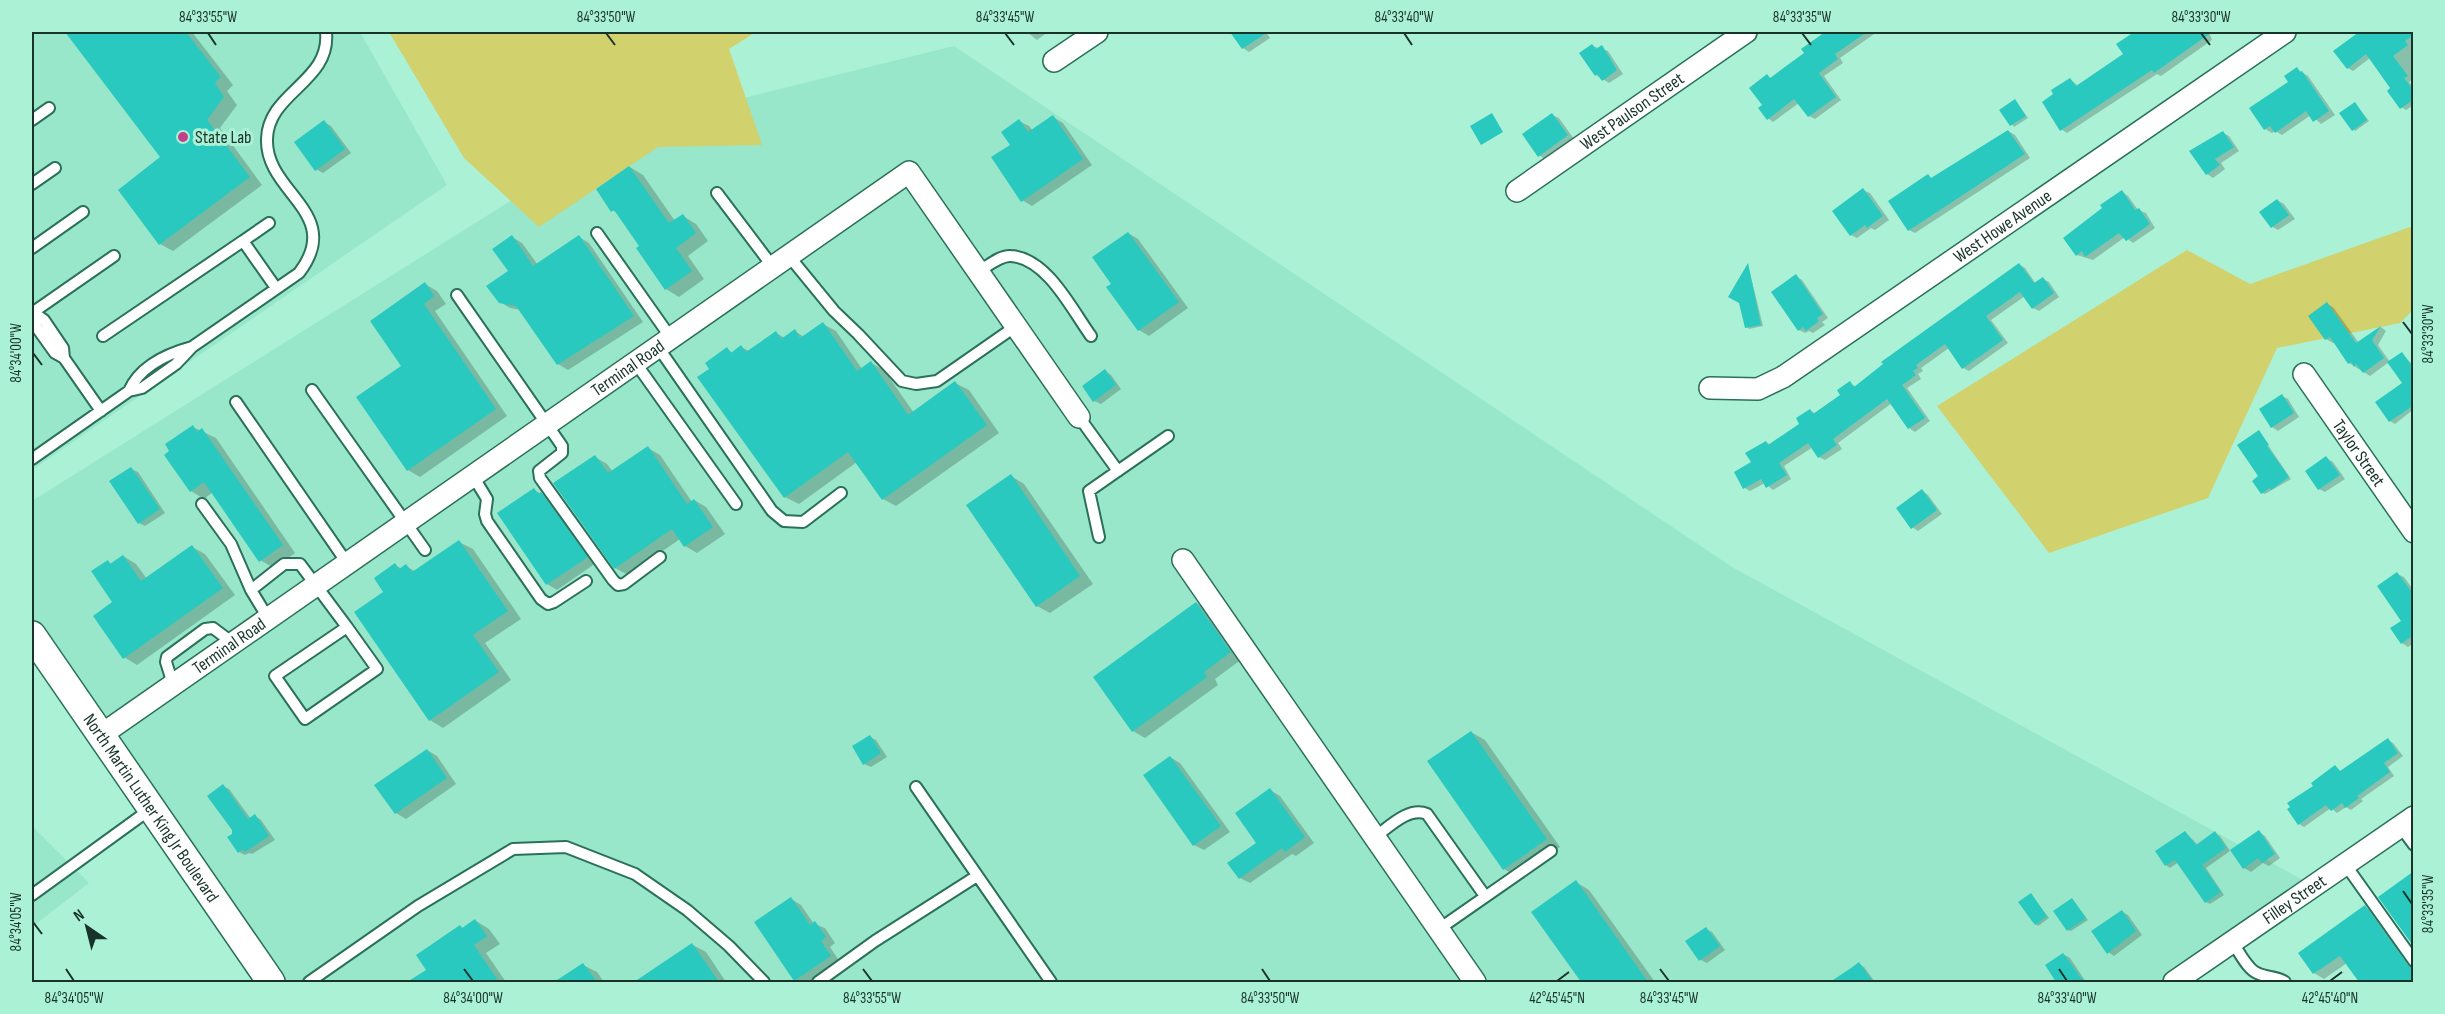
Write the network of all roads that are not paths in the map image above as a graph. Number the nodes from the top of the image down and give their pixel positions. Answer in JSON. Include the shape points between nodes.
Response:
{"nodes":[{"id":1,"x":326,"y":32,"type":"edge"},
{"id":2,"x":1097,"y":32,"type":"edge"},
{"id":3,"x":1746,"y":32,"type":"edge"},
{"id":4,"x":2285,"y":32,"type":"edge"},
{"id":5,"x":1054,"y":61,"type":"dead end"},
{"id":6,"x":49,"y":108,"type":"dead end"},
{"id":7,"x":32,"y":120,"type":"edge"},
{"id":8,"x":55,"y":168,"type":"dead end"},
{"id":9,"x":32,"y":184,"type":"edge"},
{"id":10,"x":1517,"y":191,"type":"dead end"},
{"id":11,"x":717,"y":193,"type":"dead end"},
{"id":12,"x":83,"y":212,"type":"dead end"},
{"id":13,"x":269,"y":223,"type":"dead end"},
{"id":14,"x":597,"y":233,"type":"dead end"},
{"id":15,"x":243,"y":241,"type":"junction"},
{"id":16,"x":32,"y":248,"type":"edge"},
{"id":17,"x":114,"y":256,"type":"dead end"},
{"id":18,"x":781,"y":261,"type":"junction"},
{"id":19,"x":978,"y":272,"type":"junction"},
{"id":20,"x":276,"y":288,"type":"junction"},
{"id":21,"x":457,"y":295,"type":"dead end"},
{"id":22,"x":33,"y":313,"type":"edge"},
{"id":23,"x":1016,"y":326,"type":"junction"},
{"id":24,"x":103,"y":336,"type":"dead end"},
{"id":25,"x":1091,"y":336,"type":"dead end"},
{"id":26,"x":664,"y":342,"type":"junction"},
{"id":27,"x":636,"y":362,"type":"junction"},
{"id":28,"x":2304,"y":374,"type":"dead end"},
{"id":29,"x":1710,"y":388,"type":"dead end"},
{"id":30,"x":312,"y":390,"type":"dead end"},
{"id":31,"x":236,"y":402,"type":"dead end"},
{"id":32,"x":101,"y":411,"type":"junction"},
{"id":33,"x":1080,"y":417,"type":"joint"},
{"id":34,"x":546,"y":425,"type":"junction"},
{"id":35,"x":1168,"y":436,"type":"dead end"},
{"id":36,"x":32,"y":459,"type":"edge"},
{"id":37,"x":1118,"y":471,"type":"junction"},
{"id":38,"x":473,"y":476,"type":"junction"},
{"id":39,"x":841,"y":493,"type":"dead end"},
{"id":40,"x":202,"y":504,"type":"dead end"},
{"id":41,"x":736,"y":504,"type":"dead end"},
{"id":42,"x":405,"y":523,"type":"junction"},
{"id":43,"x":2414,"y":532,"type":"edge"},
{"id":44,"x":1099,"y":537,"type":"dead end"},
{"id":45,"x":425,"y":550,"type":"dead end"},
{"id":46,"x":660,"y":557,"type":"dead end"},
{"id":47,"x":1183,"y":560,"type":"dead end"},
{"id":48,"x":347,"y":563,"type":"junction"},
{"id":49,"x":586,"y":581,"type":"dead end"},
{"id":50,"x":316,"y":585,"type":"junction"},
{"id":51,"x":250,"y":590,"type":"junction"},
{"id":52,"x":268,"y":618,"type":"junction"},
{"id":53,"x":347,"y":627,"type":"junction"},
{"id":54,"x":32,"y":635,"type":"edge"},
{"id":55,"x":101,"y":735,"type":"junction"},
{"id":56,"x":916,"y":787,"type":"dead end"},
{"id":57,"x":152,"y":808,"type":"junction"},
{"id":58,"x":2407,"y":821,"type":"edge"},
{"id":59,"x":1375,"y":837,"type":"junction"},
{"id":60,"x":2414,"y":845,"type":"edge"},
{"id":61,"x":1551,"y":851,"type":"dead end"},
{"id":62,"x":2345,"y":864,"type":"junction"},
{"id":63,"x":976,"y":876,"type":"junction"},
{"id":64,"x":32,"y":895,"type":"edge"},
{"id":65,"x":1485,"y":897,"type":"junction"},
{"id":66,"x":1439,"y":929,"type":"junction"},
{"id":67,"x":2232,"y":942,"type":"junction"},
{"id":68,"x":2414,"y":961,"type":"edge"},
{"id":69,"x":271,"y":982,"type":"edge"},
{"id":70,"x":309,"y":982,"type":"edge"},
{"id":71,"x":764,"y":982,"type":"edge"},
{"id":72,"x":818,"y":982,"type":"edge"},
{"id":73,"x":1051,"y":982,"type":"edge"},
{"id":74,"x":1475,"y":982,"type":"edge"},
{"id":75,"x":2177,"y":982,"type":"edge"},
{"id":76,"x":2285,"y":982,"type":"edge"}],
"edges":[{"from":1,"to":20,"type":"lane","via":[[324,54],[317,69],[277,108],[269,123],[267,151],[273,167],[308,216],[314,233],[309,260],[299,273]]},
{"from":2,"to":5,"type":"street"},
{"from":3,"to":10,"type":"street","name":"West Paulson Street"},
{"from":4,"to":29,"type":"street","name":"West Howe Avenue","via":[[1783,377],[1758,389]]},
{"from":6,"to":7,"type":"lane"},
{"from":8,"to":9,"type":"lane"},
{"from":11,"to":18,"type":"lane"},
{"from":12,"to":16,"type":"lane"},
{"from":13,"to":15,"type":"lane"},
{"from":14,"to":26,"type":"lane"},
{"from":15,"to":20,"type":"lane"},
{"from":15,"to":24,"type":"lane"},
{"from":17,"to":22,"type":"lane"},
{"from":18,"to":19,"type":"street","name":"Terminal Road","via":[[909,172]]},
{"from":18,"to":23,"type":"lane","via":[[902,381],[937,381]]},
{"from":18,"to":26,"type":"street","name":"Terminal Road"},
{"from":19,"to":23,"type":"street","name":"Terminal Road"},
{"from":19,"to":25,"type":"lane","via":[[1010,255],[1030,261],[1046,272]]},
{"from":20,"to":32,"type":"lane","via":[[192,346],[169,353],[135,376],[129,391]]},
{"from":21,"to":34,"type":"lane"},
{"from":22,"to":32,"type":"lane","via":[[44,320],[63,348],[64,358]]},
{"from":23,"to":33,"type":"street","name":"Terminal Road"},
{"from":26,"to":27,"type":"street","name":"Terminal Road"},
{"from":26,"to":39,"type":"lane","via":[[772,511],[784,521],[803,522]]},
{"from":27,"to":34,"type":"street","name":"Terminal Road"},
{"from":27,"to":41,"type":"lane"},
{"from":28,"to":43,"type":"street","name":"Taylor Street"},
{"from":30,"to":42,"type":"lane"},
{"from":31,"to":48,"type":"lane"},
{"from":32,"to":36,"type":"lane"},
{"from":33,"to":37,"type":"lane"},
{"from":34,"to":38,"type":"street","name":"Terminal Road"},
{"from":34,"to":46,"type":"lane","via":[[562,453],[539,471],[540,478],[613,580],[624,584]]},
{"from":35,"to":37,"type":"lane"},
{"from":37,"to":44,"type":"lane","via":[[1089,491]]},
{"from":38,"to":42,"type":"street","name":"Terminal Road"},
{"from":38,"to":49,"type":"lane","via":[[487,498],[487,521],[541,599],[554,602]]},
{"from":40,"to":51,"type":"lane","via":[[231,544]]},
{"from":42,"to":45,"type":"lane"},
{"from":42,"to":48,"type":"street","name":"Terminal Road"},
{"from":47,"to":59,"type":"street"},
{"from":48,"to":50,"type":"street","name":"Terminal Road"},
{"from":50,"to":51,"type":"lane","via":[[300,564],[284,564]]},
{"from":50,"to":52,"type":"street","name":"Terminal Road"},
{"from":50,"to":53,"type":"lane"},
{"from":51,"to":52,"type":"lane"},
{"from":52,"to":55,"type":"street","name":"Terminal Road"},
{"from":53,"to":53,"type":"lane","via":[[275,676],[305,719],[377,669]]},
{"from":54,"to":55,"type":"street","name":"North Martin Luther King Jr Boulevard"},
{"from":55,"to":57,"type":"street","name":"North Martin Luther King Jr Boulevard"},
{"from":56,"to":63,"type":"lane"},
{"from":57,"to":64,"type":"lane"},
{"from":57,"to":69,"type":"street","name":"North Martin Luther King Jr Boulevard"},
{"from":58,"to":60,"type":"lane"},
{"from":58,"to":62,"type":"street","name":"Filley Street"},
{"from":59,"to":65,"type":"lane","via":[[1409,813],[1427,814]]},
{"from":59,"to":66,"type":"street"},
{"from":61,"to":65,"type":"lane"},
{"from":62,"to":67,"type":"street","name":"Filley Street"},
{"from":62,"to":68,"type":"lane"},
{"from":63,"to":72,"type":"lane"},
{"from":63,"to":73,"type":"lane"},
{"from":65,"to":66,"type":"lane"},
{"from":66,"to":74,"type":"street"},
{"from":67,"to":75,"type":"street","name":"Filley Street"},
{"from":67,"to":76,"type":"lane","via":[[2251,969]]},
{"from":70,"to":71,"type":"lane","via":[[418,906],[513,849],[566,847],[635,874],[687,910]]}]}
